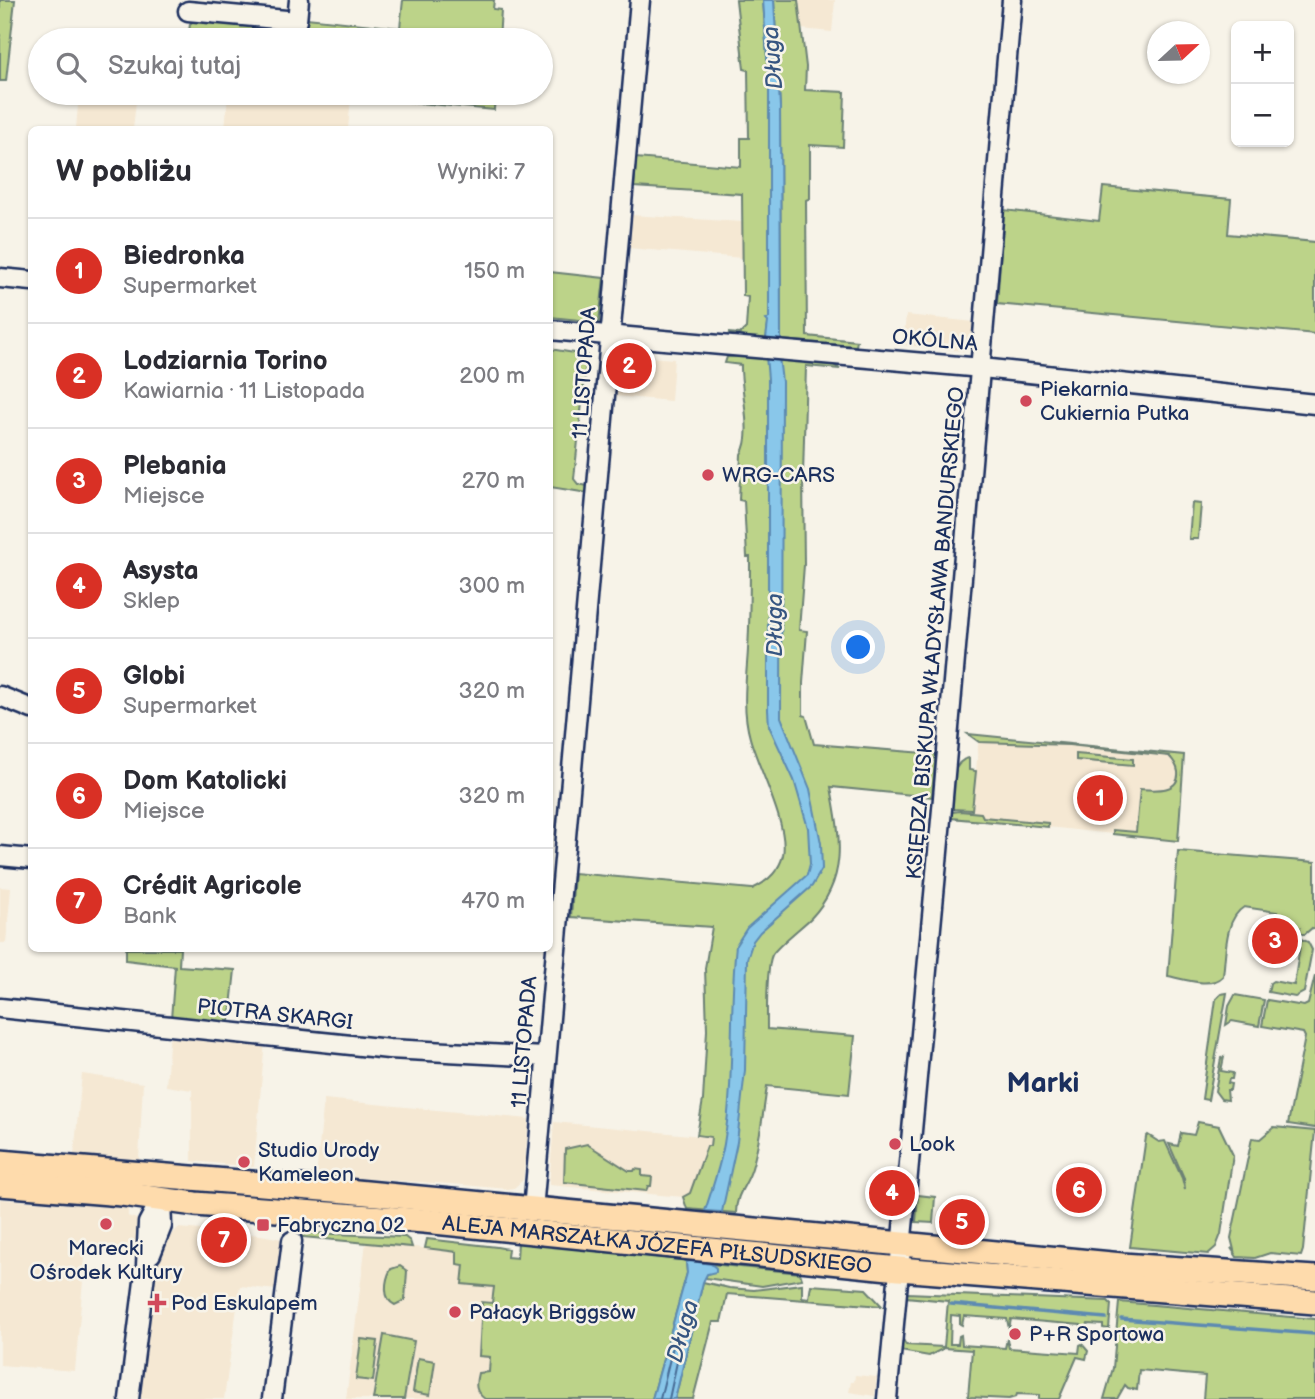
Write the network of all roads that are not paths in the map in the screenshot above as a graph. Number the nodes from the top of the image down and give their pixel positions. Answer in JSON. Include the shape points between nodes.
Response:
{"nodes":[{"id":1,"x":299,"y":0,"type":"edge"},
{"id":2,"x":640,"y":0,"type":"edge"},
{"id":3,"x":1012,"y":0,"type":"edge"},
{"id":4,"x":188,"y":11,"type":"dead end"},
{"id":5,"x":0,"y":278,"type":"edge"},
{"id":6,"x":28,"y":281,"type":"edge"},
{"id":7,"x":553,"y":330,"type":"edge"},
{"id":8,"x":610,"y":335,"type":"junction"},
{"id":9,"x":982,"y":368,"type":"junction"},
{"id":10,"x":1315,"y":404,"type":"edge"},
{"id":11,"x":0,"y":696,"type":"edge"},
{"id":12,"x":28,"y":707,"type":"edge"},
{"id":13,"x":0,"y":856,"type":"edge"},
{"id":14,"x":28,"y":859,"type":"edge"},
{"id":15,"x":0,"y":1008,"type":"edge"},
{"id":16,"x":545,"y":1057,"type":"junction"},
{"id":17,"x":0,"y":1162,"type":"edge"},
{"id":18,"x":163,"y":1176,"type":"junction"},
{"id":19,"x":0,"y":1184,"type":"edge"},
{"id":20,"x":161,"y":1199,"type":"junction"},
{"id":21,"x":533,"y":1210,"type":"junction"},
{"id":22,"x":683,"y":1236,"type":"junction"},
{"id":23,"x":731,"y":1240,"type":"junction"},
{"id":24,"x":292,"y":1241,"type":"dead end"},
{"id":25,"x":901,"y":1246,"type":"junction"},
{"id":26,"x":899,"y":1269,"type":"junction"},
{"id":27,"x":1315,"y":1278,"type":"edge"},
{"id":28,"x":1315,"y":1302,"type":"edge"},
{"id":29,"x":129,"y":1399,"type":"edge"},
{"id":30,"x":272,"y":1399,"type":"edge"},
{"id":31,"x":887,"y":1399,"type":"edge"}],
"edges":[{"from":1,"to":4,"type":"street","via":[[297,21]]},
{"from":2,"to":8,"type":"street","name":"11 LISTOPADA"},
{"from":3,"to":9,"type":"street","name":"KSIĘDZA BISKUPA WŁADYSŁAWA BANDURSKIEGO"},
{"from":5,"to":6,"type":"street"},
{"from":7,"to":8,"type":"street","name":"OKÓLNA"},
{"from":8,"to":9,"type":"street","name":"OKÓLNA"},
{"from":8,"to":16,"type":"street","name":"11 LISTOPADA"},
{"from":9,"to":10,"type":"street","name":"OKÓLNA"},
{"from":9,"to":25,"type":"street","name":"KSIĘDZA BISKUPA WŁADYSŁAWA BANDURSKIEGO"},
{"from":11,"to":12,"type":"street"},
{"from":13,"to":14,"type":"street"},
{"from":15,"to":16,"type":"street","name":"PIOTRA SKARGI","via":[[389,1049]]},
{"from":16,"to":21,"type":"street","name":"11 LISTOPADA"},
{"from":17,"to":18,"type":"main road","name":"ALEJA MARSZAŁKA JÓZEFA PIŁSUDSKIEGO"},
{"from":18,"to":20,"type":"street"},
{"from":18,"to":21,"type":"main road","name":"ALEJA MARSZAŁKA JÓZEFA PIŁSUDSKIEGO"},
{"from":19,"to":20,"type":"main road","name":"ALEJA MARSZAŁKA JÓZEFA PIŁSUDSKIEGO"},
{"from":20,"to":22,"type":"main road","name":"ALEJA MARSZAŁKA JÓZEFA PIŁSUDSKIEGO","via":[[424,1222]]},
{"from":20,"to":29,"type":"street","via":[[148,1223]]},
{"from":21,"to":22,"type":"main road","name":"ALEJA MARSZAŁKA JÓZEFA PIŁSUDSKIEGO"},
{"from":22,"to":23,"type":"main road","name":"ALEJA MARSZAŁKA JÓZEFA PIŁSUDSKIEGO"},
{"from":23,"to":25,"type":"main road","name":"ALEJA MARSZAŁKA JÓZEFA PIŁSUDSKIEGO"},
{"from":23,"to":26,"type":"main road","name":"ALEJA MARSZAŁKA JÓZEFA PIŁSUDSKIEGO"},
{"from":24,"to":30,"type":"street"},
{"from":25,"to":26,"type":"street","name":"KSIĘDZA BISKUPA WŁADYSŁAWA BANDURSKIEGO"},
{"from":25,"to":27,"type":"main road","name":"ALEJA MARSZAŁKA JÓZEFA PIŁSUDSKIEGO"},
{"from":26,"to":28,"type":"main road","name":"ALEJA MARSZAŁKA JÓZEFA PIŁSUDSKIEGO"},
{"from":26,"to":31,"type":"street","name":"KSIĘDZA BISKUPA WŁADYSŁAWA BANDURSKIEGO"}]}
